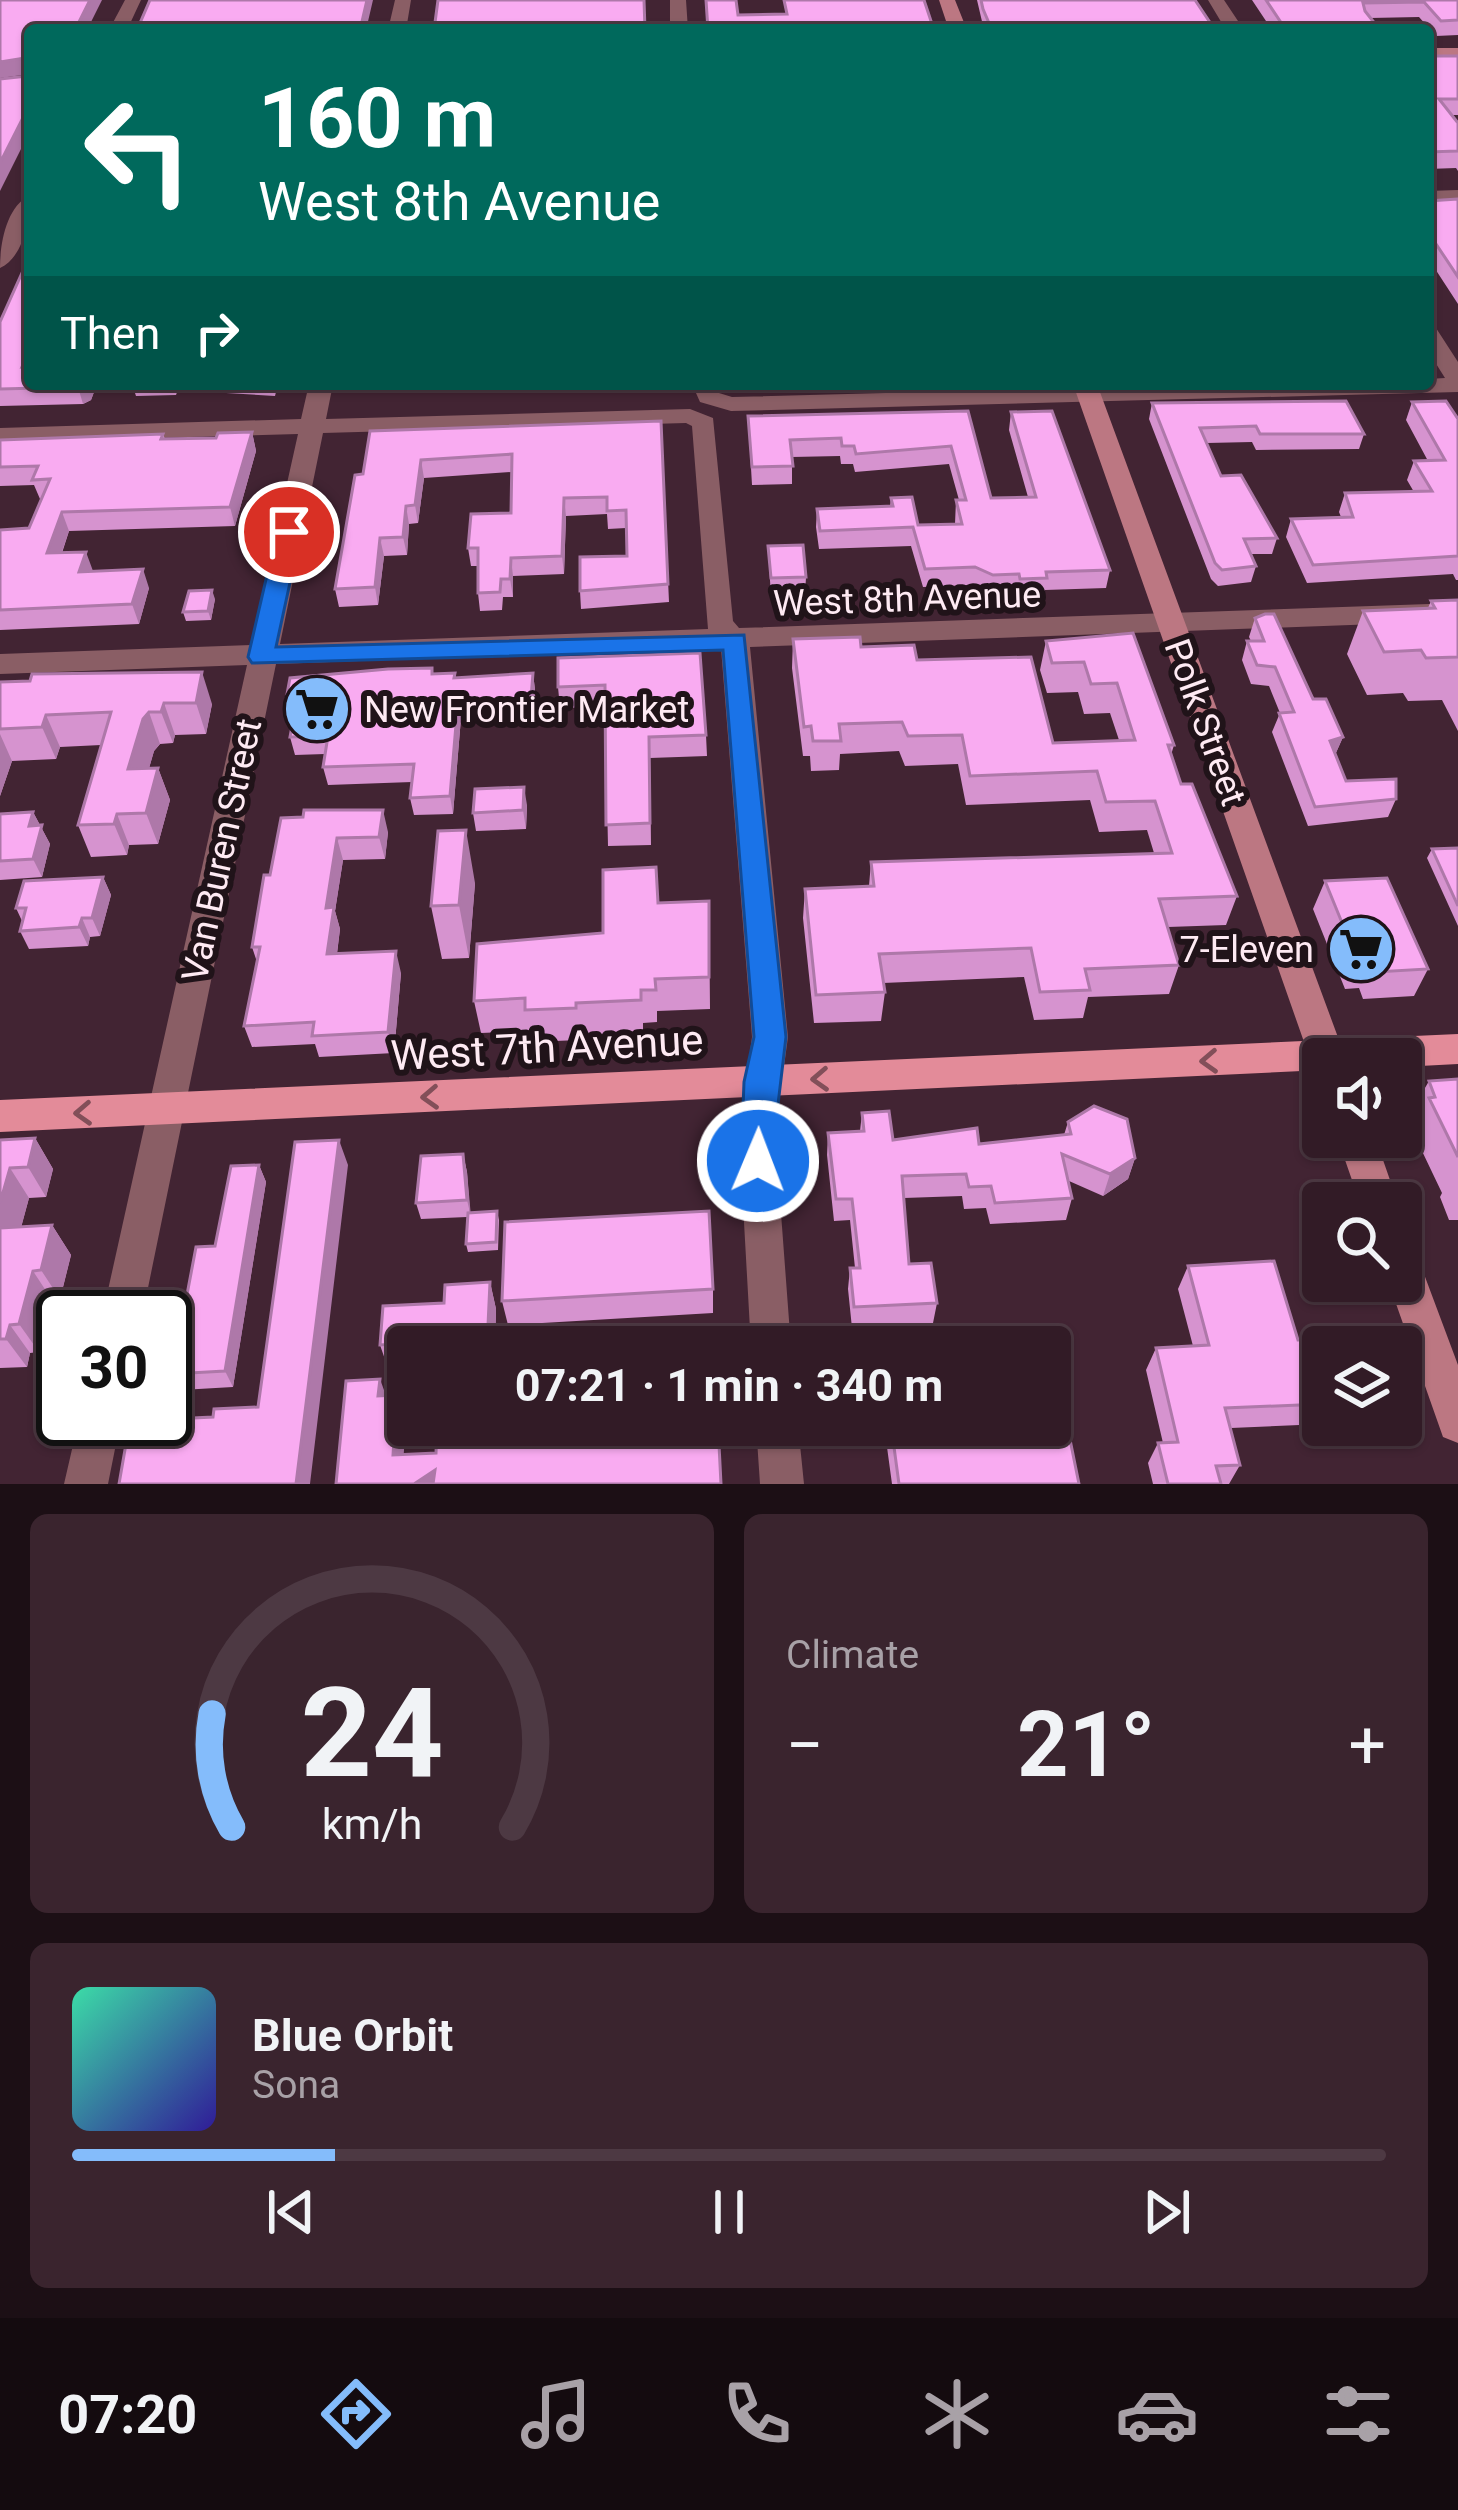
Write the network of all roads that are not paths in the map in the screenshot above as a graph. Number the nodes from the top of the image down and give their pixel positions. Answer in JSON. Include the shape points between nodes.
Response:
{"nodes":[{"id":1,"x":15,"y":232,"type":"edge"},
{"id":2,"x":0,"y":262,"type":"edge"},
{"id":3,"x":1434,"y":343,"type":"edge"},
{"id":4,"x":1458,"y":382,"type":"edge"},
{"id":5,"x":320,"y":390,"type":"edge"},
{"id":6,"x":1055,"y":390,"type":"edge"},
{"id":7,"x":1087,"y":390,"type":"edge"},
{"id":8,"x":707,"y":401,"type":"edge"},
{"id":9,"x":311,"y":427,"type":"junction"},
{"id":10,"x":0,"y":435,"type":"edge"},
{"id":11,"x":1458,"y":612,"type":"edge"},
{"id":12,"x":1171,"y":623,"type":"junction"},
{"id":13,"x":735,"y":641,"type":"junction"},
{"id":14,"x":261,"y":657,"type":"junction"},
{"id":15,"x":0,"y":664,"type":"edge"},
{"id":16,"x":1320,"y":1038,"type":"edge"},
{"id":17,"x":1458,"y":1049,"type":"edge"},
{"id":18,"x":1422,"y":1051,"type":"edge"},
{"id":19,"x":1302,"y":1058,"type":"edge"},
{"id":20,"x":761,"y":1082,"type":"junction"},
{"id":21,"x":166,"y":1109,"type":"junction"},
{"id":22,"x":0,"y":1116,"type":"edge"},
{"id":23,"x":128,"y":1290,"type":"edge"},
{"id":24,"x":1415,"y":1302,"type":"edge"},
{"id":25,"x":770,"y":1326,"type":"edge"},
{"id":26,"x":1458,"y":1422,"type":"edge"},
{"id":27,"x":94,"y":1446,"type":"edge"},
{"id":28,"x":779,"y":1446,"type":"edge"},
{"id":29,"x":86,"y":1484,"type":"edge"},
{"id":30,"x":782,"y":1484,"type":"edge"}],
"edges":[{"from":1,"to":2,"type":"street"},
{"from":3,"to":4,"type":"street"},
{"from":5,"to":9,"type":"street","name":"Van Buren Street"},
{"from":6,"to":8,"type":"street"},
{"from":7,"to":12,"type":"street","name":"Polk Street"},
{"from":8,"to":9,"type":"street"},
{"from":8,"to":13,"type":"street","via":[[719,624]]},
{"from":9,"to":10,"type":"street"},
{"from":9,"to":14,"type":"street","name":"Van Buren Street"},
{"from":11,"to":12,"type":"street","name":"West 8th Avenue"},
{"from":12,"to":13,"type":"street","name":"West 8th Avenue"},
{"from":12,"to":16,"type":"street","name":"Polk Street"},
{"from":13,"to":14,"type":"street","name":"West 8th Avenue"},
{"from":13,"to":20,"type":"street","via":[[770,1037]]},
{"from":14,"to":15,"type":"street","name":"West 8th Avenue"},
{"from":14,"to":21,"type":"street","name":"Van Buren Street"},
{"from":17,"to":18,"type":"main road","name":"West 7th Avenue"},
{"from":19,"to":20,"type":"main road","name":"West 7th Avenue","one_way":true},
{"from":20,"to":21,"type":"main road","name":"West 7th Avenue","one_way":true},
{"from":20,"to":25,"type":"street","via":[[758,1170]]},
{"from":21,"to":22,"type":"main road","name":"West 7th Avenue","one_way":true},
{"from":21,"to":23,"type":"street","name":"Van Buren Street"},
{"from":24,"to":26,"type":"street"},
{"from":27,"to":29,"type":"street"},
{"from":28,"to":30,"type":"street"}]}
